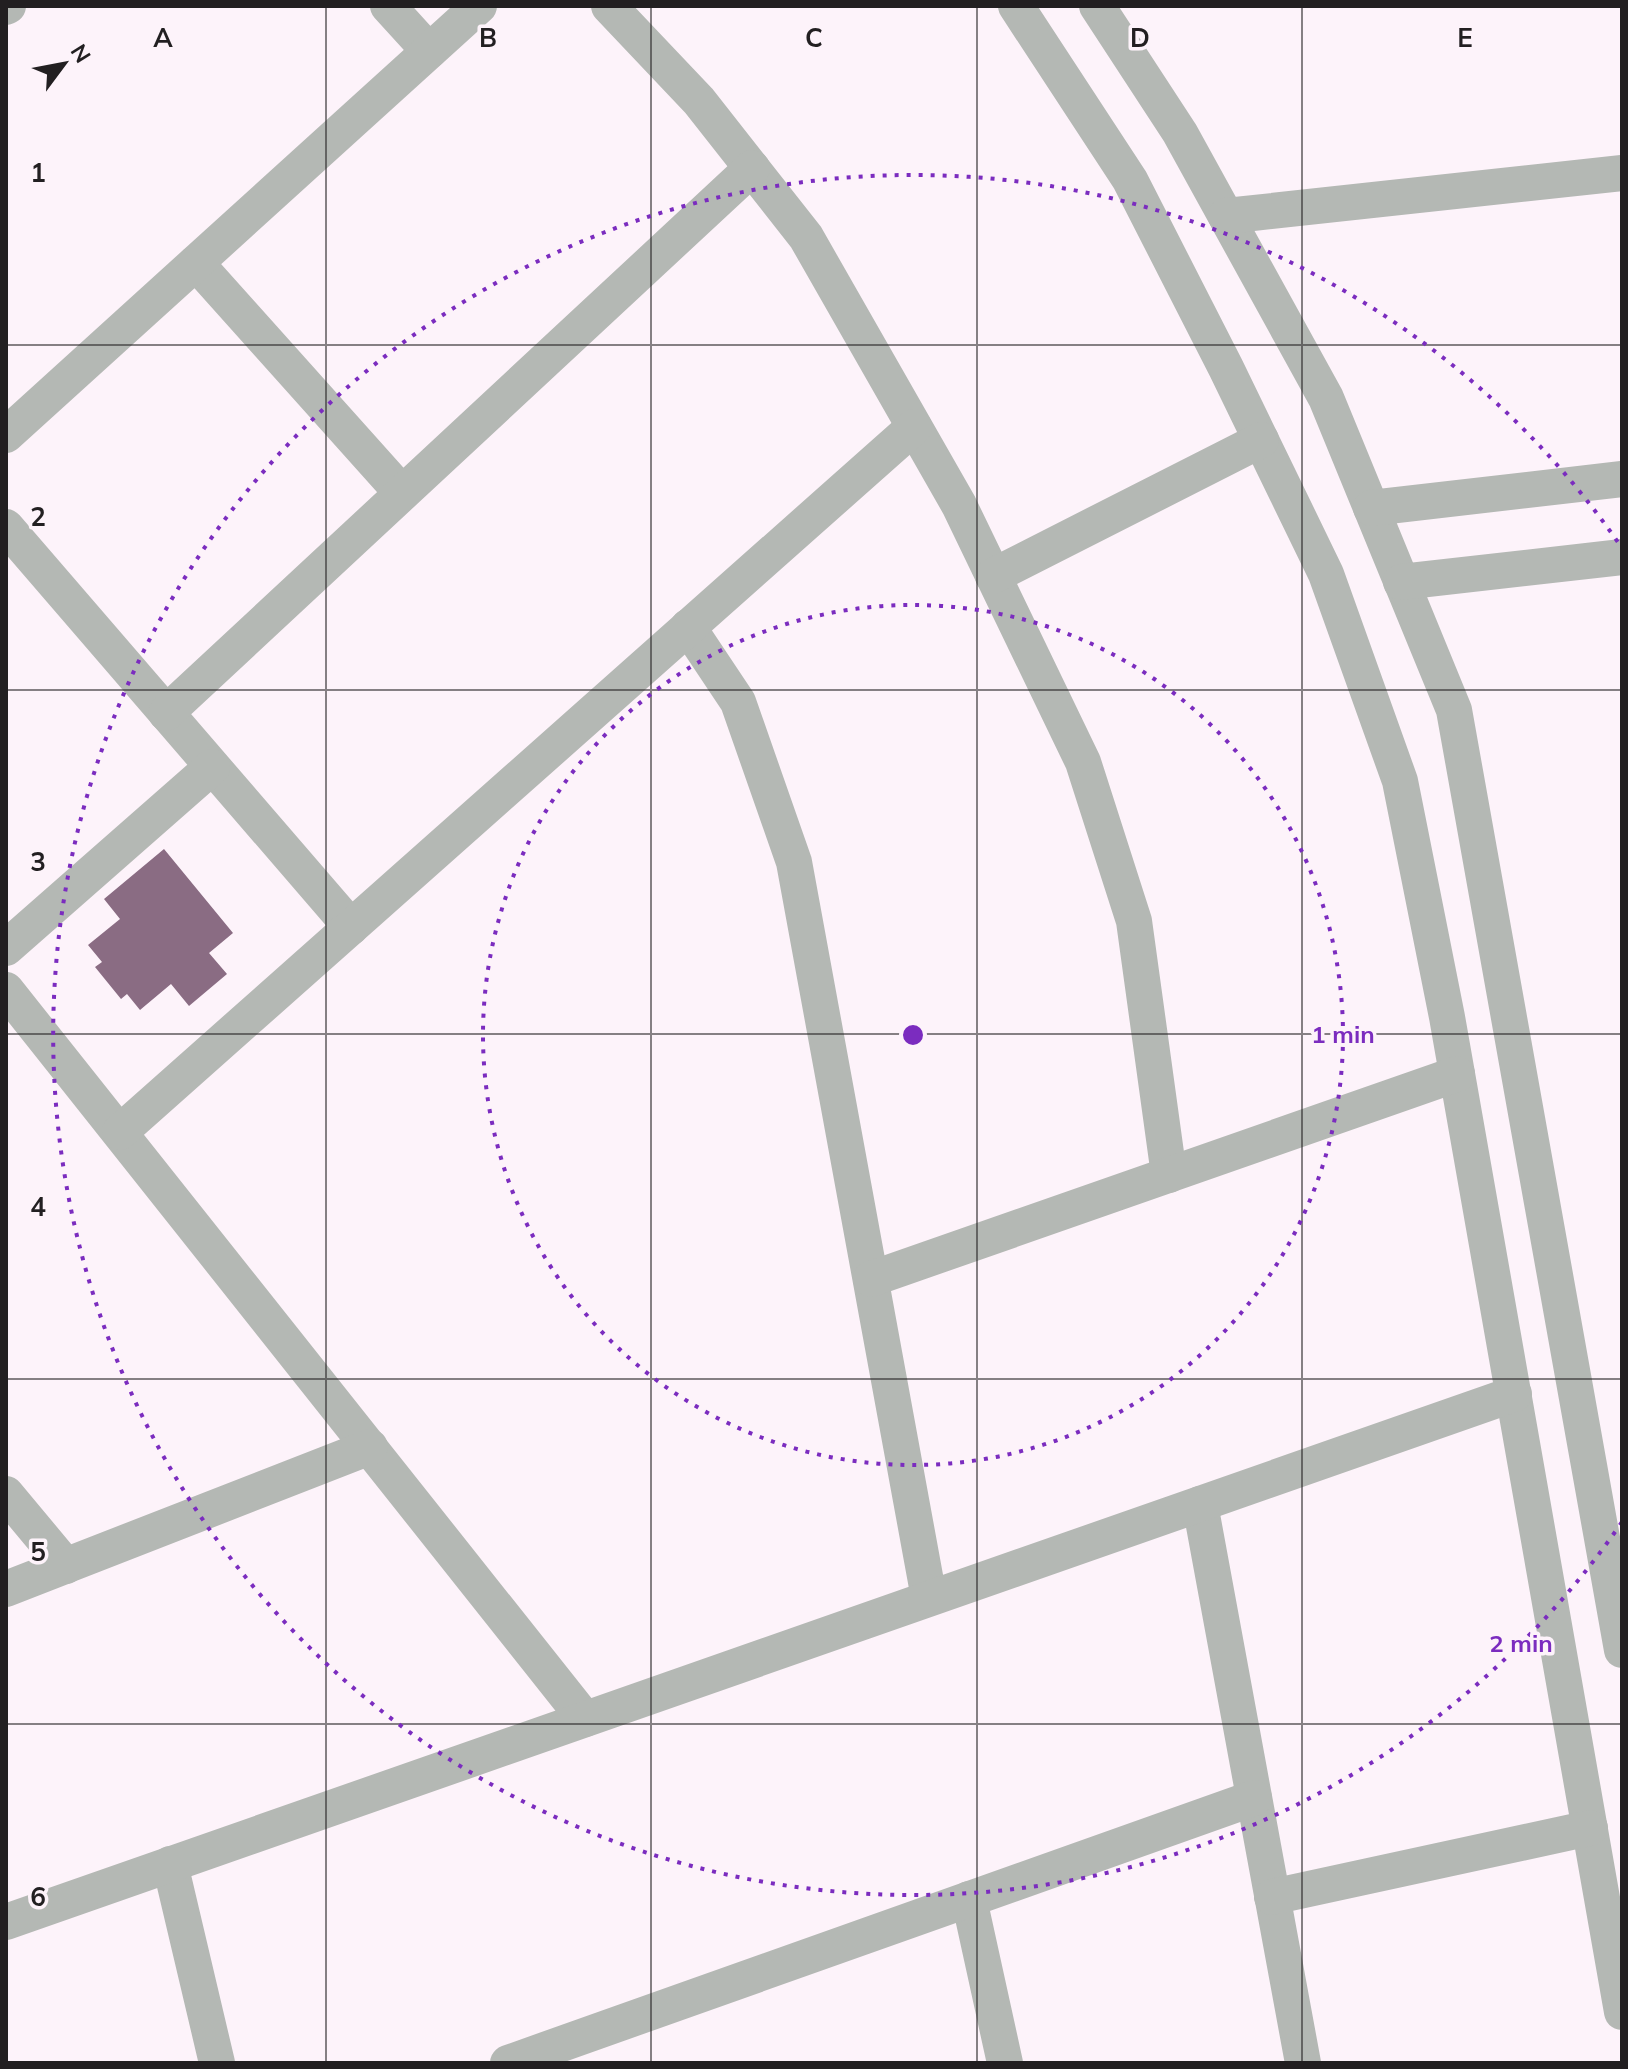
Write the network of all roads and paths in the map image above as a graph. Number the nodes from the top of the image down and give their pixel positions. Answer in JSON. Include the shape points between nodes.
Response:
{"nodes":[{"id":1,"x":388,"y":6,"type":"edge"},
{"id":2,"x":479,"y":6,"type":"edge"},
{"id":3,"x":609,"y":6,"type":"edge"},
{"id":4,"x":1016,"y":6,"type":"edge"},
{"id":5,"x":1097,"y":6,"type":"edge"},
{"id":6,"x":429,"y":51,"type":"junction"},
{"id":7,"x":752,"y":168,"type":"junction"},
{"id":8,"x":1622,"y":173,"type":"edge"},
{"id":9,"x":1226,"y":216,"type":"junction"},
{"id":10,"x":196,"y":263,"type":"junction"},
{"id":11,"x":914,"y":427,"type":"junction"},
{"id":12,"x":6,"y":435,"type":"edge"},
{"id":13,"x":1261,"y":440,"type":"junction"},
{"id":14,"x":1622,"y":479,"type":"edge"},
{"id":15,"x":402,"y":493,"type":"junction"},
{"id":16,"x":1371,"y":508,"type":"junction"},
{"id":17,"x":6,"y":527,"type":"edge"},
{"id":18,"x":1622,"y":557,"type":"edge"},
{"id":19,"x":993,"y":576,"type":"junction"},
{"id":20,"x":1401,"y":582,"type":"junction"},
{"id":21,"x":688,"y":627,"type":"junction"},
{"id":22,"x":166,"y":713,"type":"junction"},
{"id":23,"x":212,"y":767,"type":"junction"},
{"id":24,"x":351,"y":927,"type":"junction"},
{"id":25,"x":6,"y":948,"type":"edge"},
{"id":26,"x":6,"y":990,"type":"edge"},
{"id":27,"x":1457,"y":1074,"type":"junction"},
{"id":28,"x":120,"y":1132,"type":"junction"},
{"id":29,"x":1169,"y":1175,"type":"junction"},
{"id":30,"x":871,"y":1279,"type":"junction"},
{"id":31,"x":1514,"y":1394,"type":"junction"},
{"id":32,"x":370,"y":1447,"type":"junction"},
{"id":33,"x":6,"y":1494,"type":"edge"},
{"id":34,"x":1200,"y":1504,"type":"junction"},
{"id":35,"x":66,"y":1566,"type":"junction"},
{"id":36,"x":6,"y":1589,"type":"edge"},
{"id":37,"x":929,"y":1598,"type":"junction"},
{"id":38,"x":1620,"y":1632,"type":"edge"},
{"id":39,"x":585,"y":1719,"type":"junction"},
{"id":40,"x":1254,"y":1798,"type":"junction"},
{"id":41,"x":1590,"y":1828,"type":"junction"},
{"id":42,"x":170,"y":1864,"type":"junction"},
{"id":43,"x":1272,"y":1897,"type":"junction"},
{"id":44,"x":969,"y":1899,"type":"junction"},
{"id":45,"x":6,"y":1922,"type":"edge"},
{"id":46,"x":1622,"y":2012,"type":"edge"},
{"id":47,"x":518,"y":2061,"type":"edge"},
{"id":48,"x":217,"y":2063,"type":"edge"},
{"id":49,"x":1005,"y":2063,"type":"edge"},
{"id":50,"x":1303,"y":2063,"type":"edge"}],
"edges":[{"from":1,"to":6,"type":"street"},
{"from":2,"to":6,"type":"street"},
{"from":3,"to":7,"type":"street","via":[[699,101]]},
{"from":4,"to":13,"type":"street","via":[[1130,180]]},
{"from":5,"to":9,"type":"street","via":[[1180,133]]},
{"from":6,"to":10,"type":"street"},
{"from":7,"to":11,"type":"street","via":[[806,237]]},
{"from":7,"to":15,"type":"street"},
{"from":8,"to":9,"type":"street"},
{"from":9,"to":16,"type":"street","via":[[1326,398]]},
{"from":10,"to":12,"type":"street"},
{"from":10,"to":15,"type":"street"},
{"from":11,"to":19,"type":"street"},
{"from":11,"to":21,"type":"street"},
{"from":13,"to":19,"type":"street"},
{"from":13,"to":27,"type":"street","via":[[1326,574],[1400,781]]},
{"from":14,"to":16,"type":"street"},
{"from":15,"to":22,"type":"street"},
{"from":16,"to":20,"type":"street"},
{"from":17,"to":22,"type":"street"},
{"from":18,"to":20,"type":"street"},
{"from":19,"to":29,"type":"street","via":[[1083,762],[1134,921]]},
{"from":20,"to":38,"type":"street","via":[[1454,710]]},
{"from":21,"to":24,"type":"street"},
{"from":21,"to":30,"type":"street","via":[[738,702],[794,862]]},
{"from":22,"to":23,"type":"street"},
{"from":23,"to":24,"type":"street"},
{"from":23,"to":25,"type":"street"},
{"from":24,"to":28,"type":"street"},
{"from":26,"to":28,"type":"street"},
{"from":27,"to":29,"type":"street"},
{"from":27,"to":31,"type":"street"},
{"from":28,"to":32,"type":"street"},
{"from":29,"to":30,"type":"street"},
{"from":30,"to":37,"type":"street"},
{"from":31,"to":34,"type":"street"},
{"from":31,"to":41,"type":"street"},
{"from":32,"to":35,"type":"street"},
{"from":32,"to":39,"type":"street"},
{"from":33,"to":35,"type":"street"},
{"from":34,"to":37,"type":"street"},
{"from":34,"to":40,"type":"street"},
{"from":35,"to":36,"type":"street"},
{"from":37,"to":39,"type":"street"},
{"from":39,"to":42,"type":"street"},
{"from":40,"to":43,"type":"street"},
{"from":40,"to":44,"type":"street"},
{"from":41,"to":43,"type":"street"},
{"from":41,"to":46,"type":"street"},
{"from":42,"to":45,"type":"street"},
{"from":42,"to":48,"type":"street"},
{"from":43,"to":50,"type":"street"},
{"from":44,"to":47,"type":"street"},
{"from":44,"to":49,"type":"street"}]}
